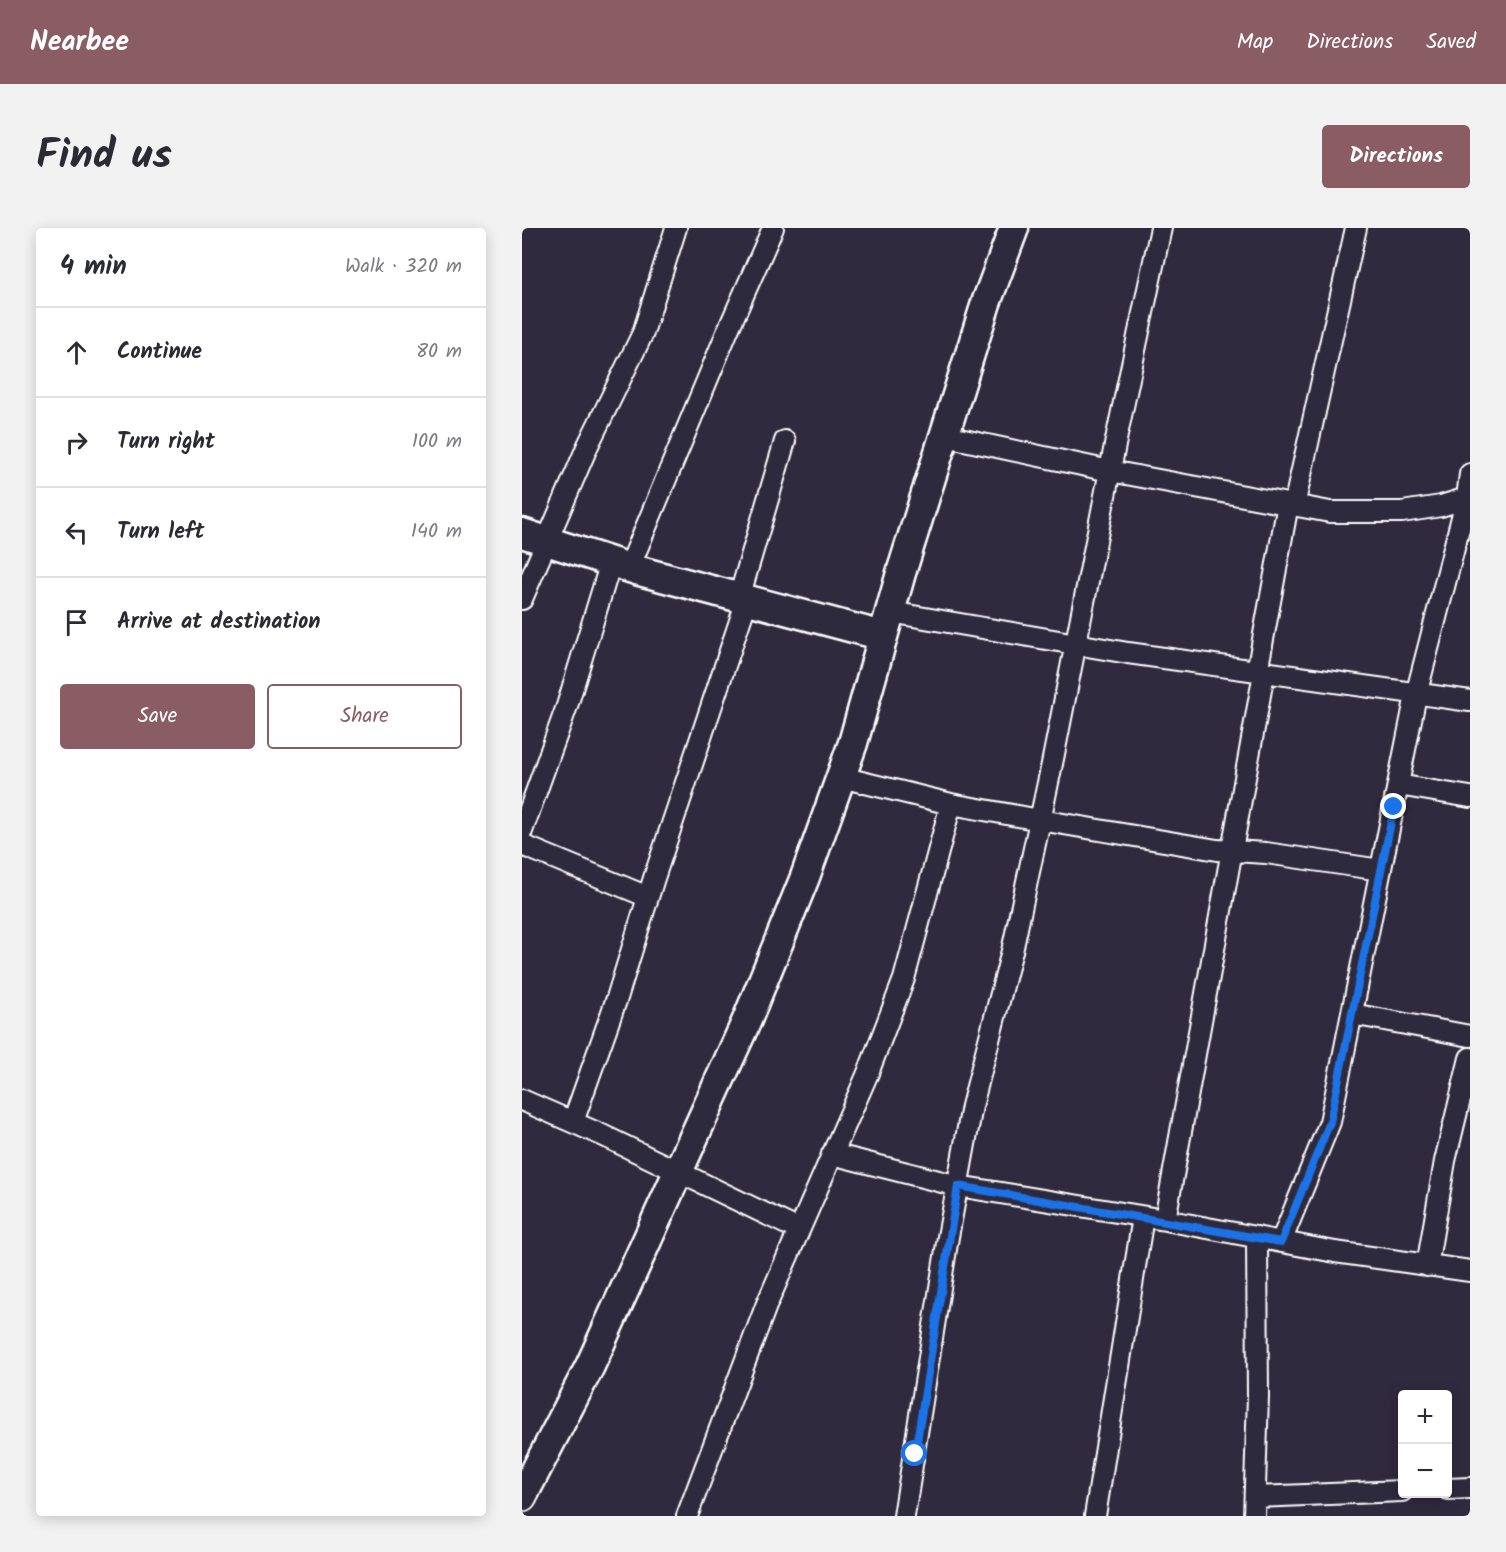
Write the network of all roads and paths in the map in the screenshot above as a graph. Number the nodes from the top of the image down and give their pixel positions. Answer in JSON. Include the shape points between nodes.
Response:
{"nodes":[{"id":1,"x":676,"y":228,"type":"edge"},
{"id":2,"x":773,"y":228,"type":"edge"},
{"id":3,"x":1014,"y":228,"type":"edge"},
{"id":4,"x":1161,"y":228,"type":"edge"},
{"id":5,"x":1356,"y":228,"type":"edge"},
{"id":6,"x":945,"y":436,"type":"junction"},
{"id":7,"x":785,"y":441,"type":"dead end"},
{"id":8,"x":1110,"y":471,"type":"junction"},
{"id":9,"x":1470,"y":474,"type":"edge"},
{"id":10,"x":1468,"y":497,"type":"edge"},
{"id":11,"x":1291,"y":505,"type":"junction"},
{"id":12,"x":535,"y":537,"type":"edge"},
{"id":13,"x":620,"y":565,"type":"junction"},
{"id":14,"x":522,"y":599,"type":"edge"},
{"id":15,"x":743,"y":599,"type":"junction"},
{"id":16,"x":886,"y":624,"type":"junction"},
{"id":17,"x":1077,"y":645,"type":"junction"},
{"id":18,"x":1260,"y":673,"type":"junction"},
{"id":19,"x":1416,"y":695,"type":"junction"},
{"id":20,"x":1470,"y":701,"type":"edge"},
{"id":21,"x":841,"y":777,"type":"junction"},
{"id":22,"x":1398,"y":785,"type":"junction"},
{"id":23,"x":1470,"y":797,"type":"edge"},
{"id":24,"x":951,"y":804,"type":"junction"},
{"id":25,"x":1040,"y":820,"type":"junction"},
{"id":26,"x":522,"y":831,"type":"edge"},
{"id":27,"x":522,"y":845,"type":"edge"},
{"id":28,"x":1231,"y":850,"type":"junction"},
{"id":29,"x":1381,"y":870,"type":"junction"},
{"id":30,"x":648,"y":897,"type":"junction"},
{"id":31,"x":1352,"y":1014,"type":"junction"},
{"id":32,"x":1470,"y":1036,"type":"edge"},
{"id":33,"x":1470,"y":1059,"type":"edge"},
{"id":34,"x":522,"y":1100,"type":"edge"},
{"id":35,"x":573,"y":1122,"type":"junction"},
{"id":36,"x":832,"y":1154,"type":"junction"},
{"id":37,"x":677,"y":1173,"type":"junction"},
{"id":38,"x":958,"y":1186,"type":"junction"},
{"id":39,"x":1143,"y":1217,"type":"junction"},
{"id":40,"x":1165,"y":1220,"type":"junction"},
{"id":41,"x":799,"y":1230,"type":"junction"},
{"id":42,"x":1257,"y":1237,"type":"junction"},
{"id":43,"x":1281,"y":1242,"type":"junction"},
{"id":44,"x":1427,"y":1266,"type":"junction"},
{"id":45,"x":1470,"y":1271,"type":"edge"},
{"id":46,"x":525,"y":1482,"type":"edge"},
{"id":47,"x":1470,"y":1488,"type":"edge"},
{"id":48,"x":1452,"y":1489,"type":"edge"},
{"id":49,"x":1398,"y":1491,"type":"edge"},
{"id":50,"x":1254,"y":1506,"type":"edge"},
{"id":51,"x":687,"y":1516,"type":"edge"},
{"id":52,"x":904,"y":1516,"type":"edge"},
{"id":53,"x":1095,"y":1516,"type":"edge"}],
"edges":[{"from":1,"to":12,"type":"street","via":[[644,333],[588,445]]},
{"from":2,"to":13,"type":"street"},
{"from":3,"to":6,"type":"street"},
{"from":4,"to":8,"type":"street"},
{"from":5,"to":11,"type":"street"},
{"from":6,"to":8,"type":"street"},
{"from":6,"to":16,"type":"street"},
{"from":7,"to":15,"type":"street"},
{"from":8,"to":11,"type":"street"},
{"from":8,"to":17,"type":"street"},
{"from":9,"to":10,"type":"street"},
{"from":10,"to":11,"type":"street","via":[[1402,512],[1330,512]]},
{"from":10,"to":19,"type":"street"},
{"from":11,"to":18,"type":"street"},
{"from":12,"to":13,"type":"street"},
{"from":12,"to":14,"type":"street"},
{"from":13,"to":15,"type":"street"},
{"from":13,"to":26,"type":"street"},
{"from":15,"to":16,"type":"street"},
{"from":15,"to":30,"type":"street"},
{"from":16,"to":17,"type":"street"},
{"from":16,"to":21,"type":"street"},
{"from":17,"to":18,"type":"street"},
{"from":17,"to":25,"type":"street"},
{"from":18,"to":19,"type":"street"},
{"from":18,"to":28,"type":"street"},
{"from":19,"to":20,"type":"street"},
{"from":19,"to":22,"type":"street"},
{"from":21,"to":24,"type":"street"},
{"from":21,"to":37,"type":"street","via":[[747,1020]]},
{"from":22,"to":23,"type":"street"},
{"from":22,"to":29,"type":"street"},
{"from":24,"to":25,"type":"street"},
{"from":24,"to":36,"type":"street","via":[[903,979]]},
{"from":25,"to":28,"type":"street"},
{"from":25,"to":38,"type":"street","via":[[1013,947],[972,1106]]},
{"from":27,"to":30,"type":"street"},
{"from":28,"to":29,"type":"street"},
{"from":28,"to":40,"type":"street"},
{"from":29,"to":31,"type":"street"},
{"from":30,"to":35,"type":"street"},
{"from":31,"to":32,"type":"street"},
{"from":31,"to":43,"type":"street","via":[[1330,1122]]},
{"from":33,"to":44,"type":"street","via":[[1444,1161]]},
{"from":34,"to":35,"type":"street"},
{"from":35,"to":37,"type":"street"},
{"from":36,"to":38,"type":"street"},
{"from":36,"to":41,"type":"street"},
{"from":37,"to":41,"type":"street"},
{"from":37,"to":46,"type":"street","via":[[590,1366]]},
{"from":38,"to":39,"type":"street"},
{"from":38,"to":52,"type":"street"},
{"from":39,"to":40,"type":"street"},
{"from":39,"to":53,"type":"street"},
{"from":40,"to":42,"type":"street"},
{"from":41,"to":51,"type":"street","via":[[765,1306]]},
{"from":42,"to":43,"type":"street"},
{"from":42,"to":50,"type":"street"},
{"from":43,"to":44,"type":"street"},
{"from":44,"to":45,"type":"street"},
{"from":47,"to":48,"type":"street"},
{"from":49,"to":50,"type":"street"}]}
